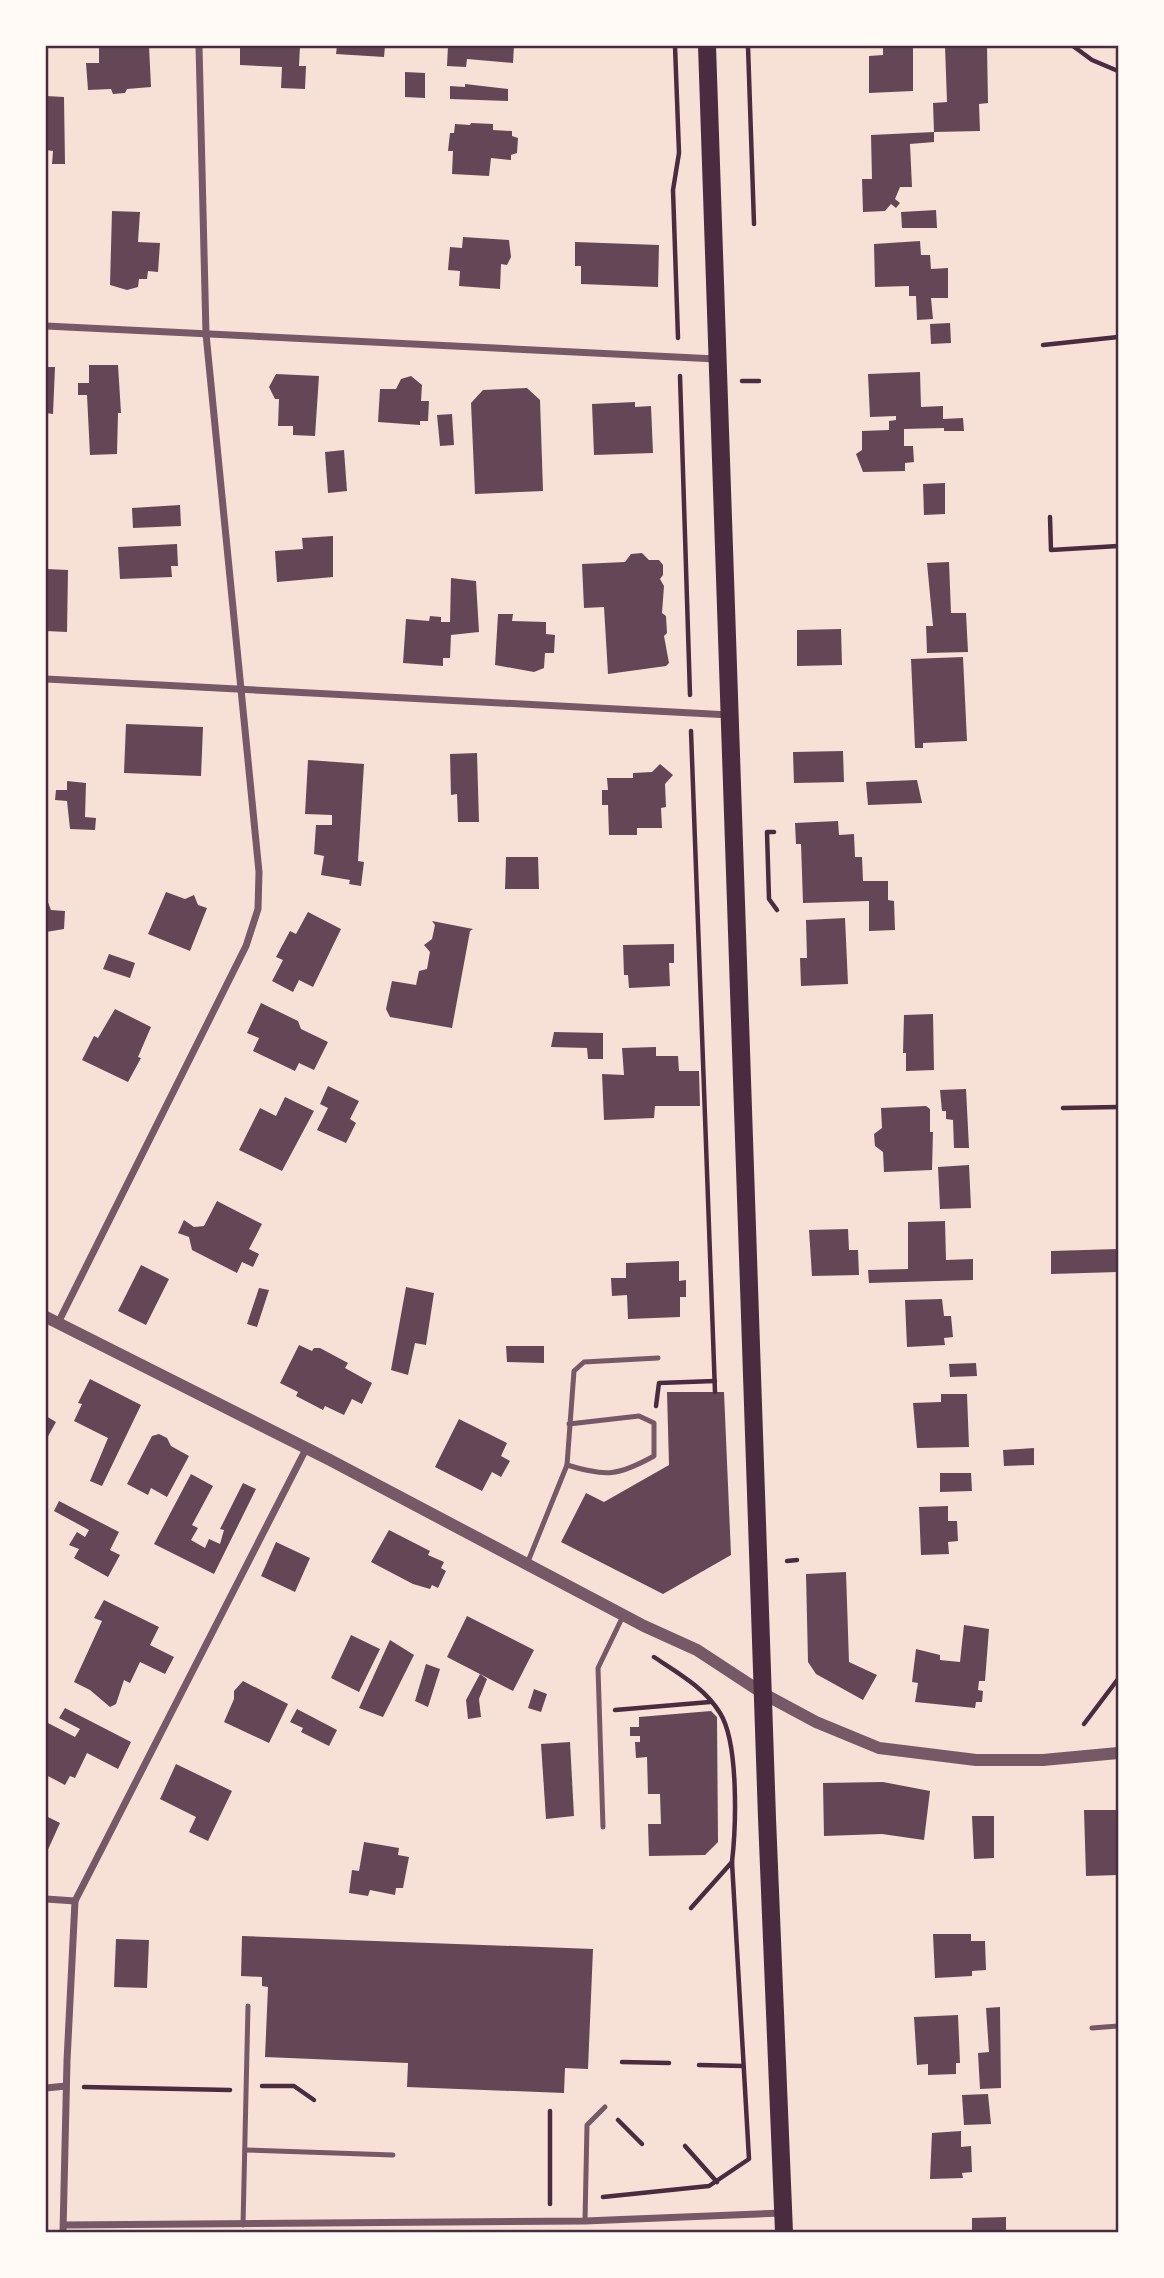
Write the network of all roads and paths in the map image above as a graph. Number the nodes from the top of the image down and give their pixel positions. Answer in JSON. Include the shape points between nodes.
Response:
{"nodes":[{"id":1,"x":199,"y":46,"type":"edge"},
{"id":2,"x":675,"y":46,"type":"edge"},
{"id":3,"x":707,"y":46,"type":"edge"},
{"id":4,"x":748,"y":46,"type":"edge"},
{"id":5,"x":1073,"y":46,"type":"edge"},
{"id":6,"x":1118,"y":71,"type":"edge"},
{"id":7,"x":754,"y":225,"type":"dead end"},
{"id":8,"x":46,"y":326,"type":"edge"},
{"id":9,"x":206,"y":334,"type":"junction"},
{"id":10,"x":1118,"y":337,"type":"edge"},
{"id":11,"x":678,"y":344,"type":"dead end"},
{"id":12,"x":1043,"y":345,"type":"dead end"},
{"id":13,"x":716,"y":359,"type":"junction"},
{"id":14,"x":680,"y":376,"type":"dead end"},
{"id":15,"x":759,"y":381,"type":"dead end"},
{"id":16,"x":736,"y":382,"type":"dead end"},
{"id":17,"x":1050,"y":517,"type":"dead end"},
{"id":18,"x":1118,"y":546,"type":"edge"},
{"id":19,"x":46,"y":679,"type":"edge"},
{"id":20,"x":242,"y":689,"type":"junction"},
{"id":21,"x":690,"y":713,"type":"junction"},
{"id":22,"x":731,"y":715,"type":"junction"},
{"id":23,"x":775,"y":832,"type":"dead end"},
{"id":24,"x":777,"y":910,"type":"dead end"},
{"id":25,"x":1118,"y":1107,"type":"edge"},
{"id":26,"x":1063,"y":1108,"type":"dead end"},
{"id":27,"x":52,"y":1320,"type":"edge"},
{"id":28,"x":658,"y":1358,"type":"dead end"},
{"id":29,"x":715,"y":1381,"type":"junction"},
{"id":30,"x":715,"y":1392,"type":"dead end"},
{"id":31,"x":654,"y":1423,"type":"junction"},
{"id":32,"x":569,"y":1424,"type":"junction"},
{"id":33,"x":306,"y":1449,"type":"junction"},
{"id":34,"x":567,"y":1465,"type":"junction"},
{"id":35,"x":797,"y":1560,"type":"dead end"},
{"id":36,"x":787,"y":1561,"type":"dead end"},
{"id":37,"x":527,"y":1564,"type":"junction"},
{"id":38,"x":624,"y":1615,"type":"junction"},
{"id":39,"x":615,"y":1634,"type":"junction"},
{"id":40,"x":1118,"y":1679,"type":"edge"},
{"id":41,"x":764,"y":1694,"type":"junction"},
{"id":42,"x":711,"y":1702,"type":"junction"},
{"id":43,"x":600,"y":1711,"type":"junction"},
{"id":44,"x":1084,"y":1724,"type":"dead end"},
{"id":45,"x":1118,"y":1753,"type":"edge"},
{"id":46,"x":603,"y":1827,"type":"dead end"},
{"id":47,"x":732,"y":1862,"type":"junction"},
{"id":48,"x":46,"y":1899,"type":"edge"},
{"id":49,"x":75,"y":1901,"type":"junction"},
{"id":50,"x":691,"y":1908,"type":"dead end"},
{"id":51,"x":248,"y":2006,"type":"dead end"},
{"id":52,"x":1118,"y":2026,"type":"edge"},
{"id":53,"x":1092,"y":2028,"type":"dead end"},
{"id":54,"x":622,"y":2062,"type":"dead end"},
{"id":55,"x":669,"y":2063,"type":"dead end"},
{"id":56,"x":699,"y":2065,"type":"dead end"},
{"id":57,"x":743,"y":2066,"type":"junction"},
{"id":58,"x":66,"y":2086,"type":"junction"},
{"id":59,"x":46,"y":2088,"type":"edge"},
{"id":60,"x":246,"y":2090,"type":"junction"},
{"id":61,"x":314,"y":2101,"type":"dead end"},
{"id":62,"x":605,"y":2107,"type":"joint"},
{"id":63,"x":550,"y":2111,"type":"dead end"},
{"id":64,"x":642,"y":2144,"type":"dead end"},
{"id":65,"x":685,"y":2146,"type":"dead end"},
{"id":66,"x":244,"y":2150,"type":"junction"},
{"id":67,"x":393,"y":2155,"type":"dead end"},
{"id":68,"x":550,"y":2204,"type":"dead end"},
{"id":69,"x":783,"y":2213,"type":"junction"},
{"id":70,"x":585,"y":2221,"type":"junction"},
{"id":71,"x":243,"y":2225,"type":"junction"},
{"id":72,"x":63,"y":2229,"type":"edge"},
{"id":73,"x":585,"y":2232,"type":"edge"},
{"id":74,"x":784,"y":2232,"type":"edge"}],
"edges":[{"from":1,"to":9,"type":"street"},
{"from":2,"to":11,"type":"path"},
{"from":3,"to":13,"type":"main road"},
{"from":4,"to":7,"type":"path"},
{"from":5,"to":6,"type":"path"},
{"from":8,"to":9,"type":"street"},
{"from":9,"to":13,"type":"street"},
{"from":9,"to":20,"type":"street"},
{"from":10,"to":12,"type":"path"},
{"from":13,"to":22,"type":"main road"},
{"from":14,"to":21,"type":"path"},
{"from":15,"to":16,"type":"path"},
{"from":17,"to":18,"type":"path","via":[[1051,550]]},
{"from":19,"to":20,"type":"street"},
{"from":20,"to":21,"type":"street"},
{"from":20,"to":27,"type":"street","via":[[259,872],[258,909],[246,946]]},
{"from":21,"to":22,"type":"street"},
{"from":21,"to":29,"type":"path"},
{"from":22,"to":41,"type":"main road"},
{"from":23,"to":24,"type":"path","via":[[767,832],[769,899]]},
{"from":25,"to":26,"type":"path"},
{"from":27,"to":33,"type":"street"},
{"from":28,"to":32,"type":"lane","via":[[584,1362],[574,1371]]},
{"from":29,"to":30,"type":"path"},
{"from":29,"to":31,"type":"path","via":[[659,1383]]},
{"from":31,"to":32,"type":"lane","via":[[639,1416]]},
{"from":31,"to":34,"type":"lane","via":[[654,1456],[627,1471],[599,1475]]},
{"from":32,"to":34,"type":"lane"},
{"from":33,"to":37,"type":"street"},
{"from":33,"to":49,"type":"street"},
{"from":34,"to":37,"type":"lane"},
{"from":35,"to":36,"type":"path"},
{"from":37,"to":38,"type":"street"},
{"from":38,"to":39,"type":"lane"},
{"from":38,"to":41,"type":"street","via":[[697,1650]]},
{"from":39,"to":42,"type":"path","via":[[693,1683]]},
{"from":39,"to":43,"type":"lane","via":[[598,1668]]},
{"from":40,"to":44,"type":"path"},
{"from":41,"to":45,"type":"street","via":[[879,1748],[911,1754],[1043,1760]]},
{"from":41,"to":69,"type":"main road"},
{"from":42,"to":43,"type":"path"},
{"from":42,"to":47,"type":"path","via":[[728,1728],[736,1817]]},
{"from":43,"to":46,"type":"lane"},
{"from":47,"to":50,"type":"path"},
{"from":47,"to":57,"type":"path"},
{"from":48,"to":49,"type":"street"},
{"from":49,"to":58,"type":"street"},
{"from":51,"to":60,"type":"lane"},
{"from":52,"to":53,"type":"lane"},
{"from":54,"to":55,"type":"path"},
{"from":56,"to":57,"type":"path"},
{"from":57,"to":65,"type":"path","via":[[748,2159],[717,2182]]},
{"from":58,"to":59,"type":"street"},
{"from":58,"to":60,"type":"path"},
{"from":58,"to":72,"type":"street"},
{"from":60,"to":61,"type":"path","via":[[295,2086]]},
{"from":60,"to":66,"type":"lane"},
{"from":62,"to":64,"type":"path"},
{"from":62,"to":70,"type":"lane","via":[[587,2125]]},
{"from":63,"to":68,"type":"path"},
{"from":66,"to":67,"type":"lane"},
{"from":66,"to":71,"type":"lane"},
{"from":69,"to":70,"type":"street"},
{"from":69,"to":74,"type":"main road"},
{"from":70,"to":71,"type":"street"},
{"from":70,"to":73,"type":"street"},
{"from":71,"to":72,"type":"street"}]}
